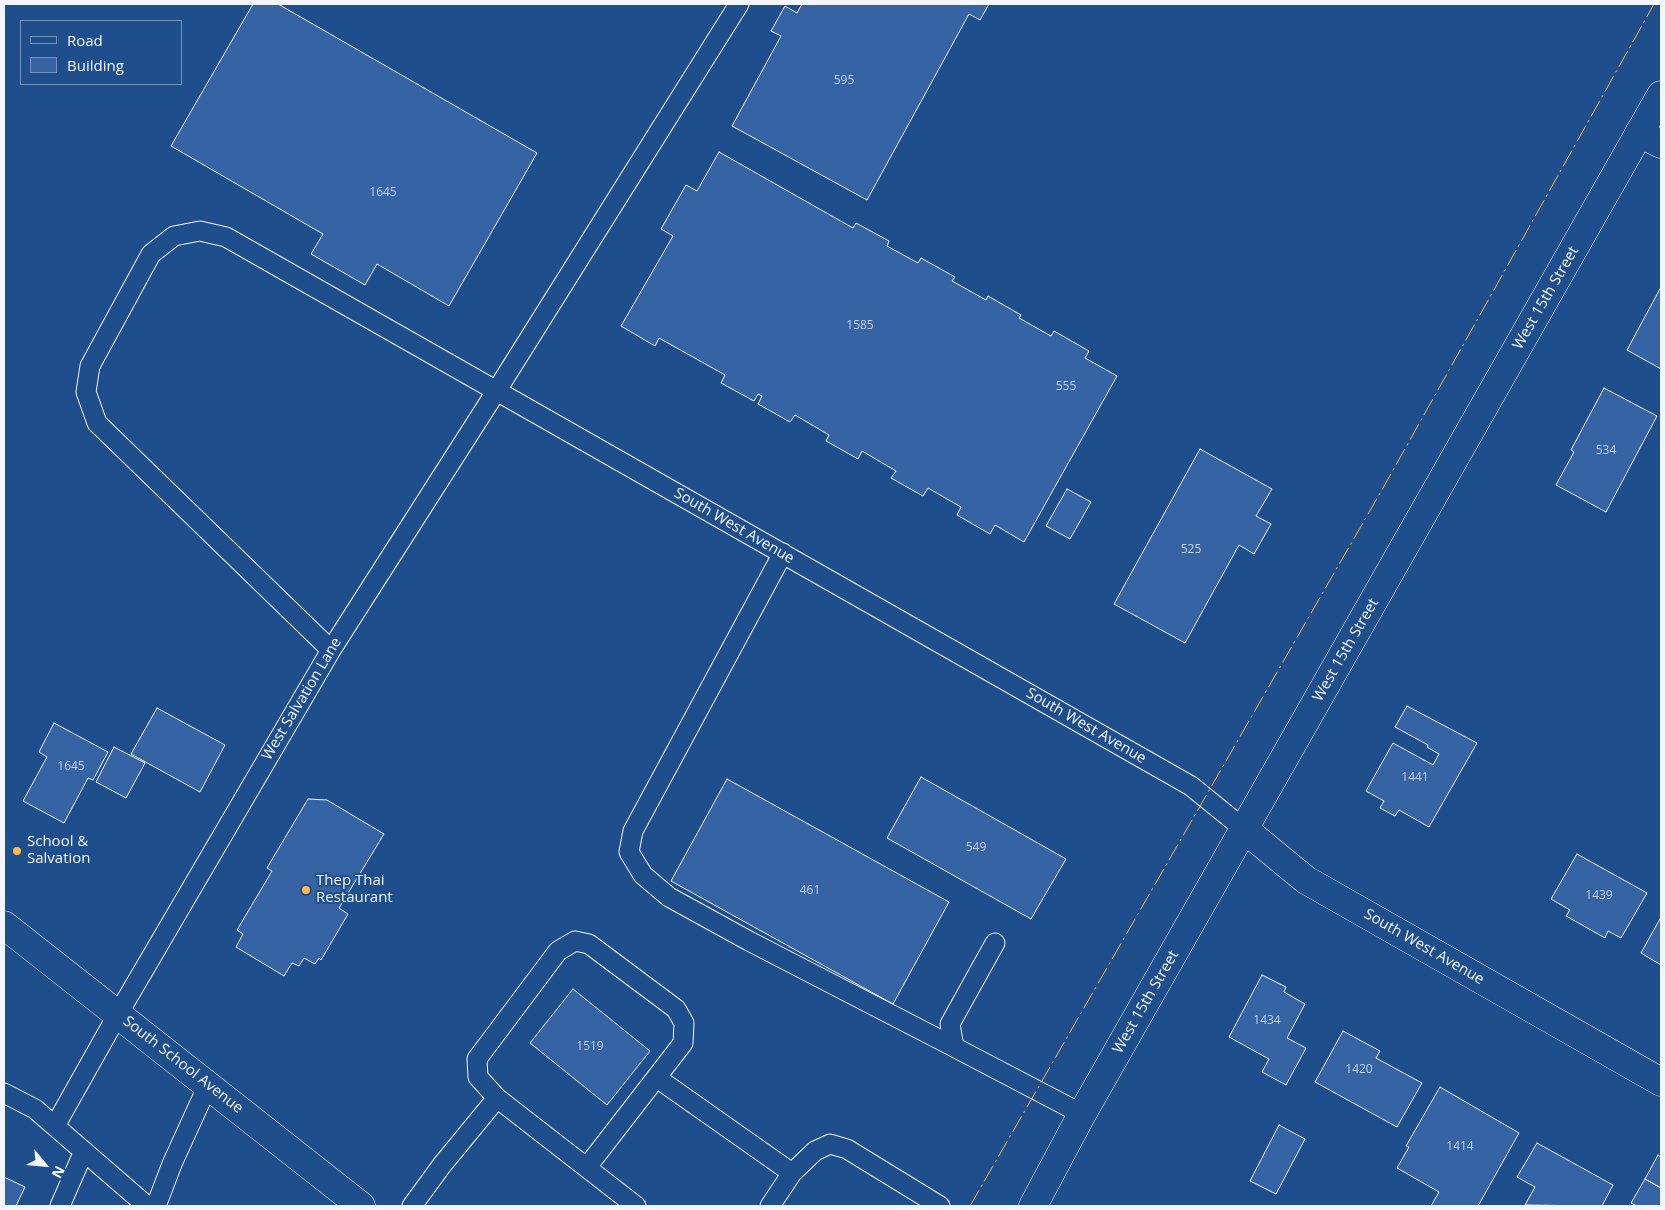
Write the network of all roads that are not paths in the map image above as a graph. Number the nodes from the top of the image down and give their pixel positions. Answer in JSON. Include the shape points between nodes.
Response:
{"nodes":[{"id":1,"x":739,"y":4,"type":"edge"},
{"id":2,"x":1661,"y":95,"type":"edge"},
{"id":3,"x":1650,"y":139,"type":"edge"},
{"id":4,"x":497,"y":390,"type":"junction"},
{"id":5,"x":783,"y":553,"type":"junction"},
{"id":6,"x":330,"y":650,"type":"junction"},
{"id":7,"x":1244,"y":829,"type":"junction"},
{"id":8,"x":4,"y":925,"type":"edge"},
{"id":9,"x":995,"y":943,"type":"dead end"},
{"id":10,"x":118,"y":1014,"type":"junction"},
{"id":11,"x":954,"y":1047,"type":"junction"},
{"id":12,"x":657,"y":1078,"type":"junction"},
{"id":13,"x":1661,"y":1082,"type":"edge"},
{"id":14,"x":208,"y":1085,"type":"junction"},
{"id":15,"x":4,"y":1093,"type":"edge"},
{"id":16,"x":497,"y":1098,"type":"junction"},
{"id":17,"x":1082,"y":1114,"type":"junction"},
{"id":18,"x":55,"y":1126,"type":"junction"},
{"id":19,"x":84,"y":1151,"type":"junction"},
{"id":20,"x":588,"y":1167,"type":"junction"},
{"id":21,"x":792,"y":1173,"type":"junction"},
{"id":22,"x":60,"y":1206,"type":"edge"},
{"id":23,"x":147,"y":1206,"type":"edge"},
{"id":24,"x":156,"y":1206,"type":"edge"},
{"id":25,"x":362,"y":1206,"type":"edge"},
{"id":26,"x":412,"y":1206,"type":"edge"},
{"id":27,"x":636,"y":1206,"type":"edge"},
{"id":28,"x":770,"y":1206,"type":"edge"},
{"id":29,"x":940,"y":1206,"type":"edge"},
{"id":30,"x":1033,"y":1206,"type":"edge"}],
"edges":[{"from":1,"to":4,"type":"lane","name":"West Salvation Lane"},
{"from":2,"to":3,"type":"main road","name":"West 15th Street"},
{"from":3,"to":7,"type":"main road","name":"West 15th Street"},
{"from":4,"to":5,"type":"lane","name":"South West Avenue"},
{"from":4,"to":6,"type":"lane","name":"West Salvation Lane"},
{"from":4,"to":6,"type":"lane","name":"South West Avenue","via":[[226,237],[200,231],[174,236],[151,254],[90,366],[86,392],[97,422]]},
{"from":5,"to":7,"type":"lane","name":"South West Avenue","via":[[1192,786]]},
{"from":5,"to":11,"type":"lane","via":[[632,831],[629,852],[643,875],[669,897]]},
{"from":6,"to":10,"type":"lane","name":"West Salvation Lane"},
{"from":7,"to":13,"type":"main road","name":"South West Avenue","via":[[1306,880]]},
{"from":7,"to":17,"type":"main road","name":"West 15th Street"},
{"from":8,"to":10,"type":"main road","name":"South School Avenue"},
{"from":9,"to":11,"type":"lane","via":[[950,1024]]},
{"from":10,"to":14,"type":"main road","name":"South School Avenue"},
{"from":10,"to":18,"type":"lane","name":"West Salvation Lane"},
{"from":11,"to":17,"type":"lane"},
{"from":12,"to":16,"type":"lane","via":[[683,1043],[684,1022],[676,1009],[589,944],[575,941],[558,950],[477,1059],[478,1077]]},
{"from":12,"to":20,"type":"lane"},
{"from":12,"to":21,"type":"lane"},
{"from":14,"to":24,"type":"lane"},
{"from":14,"to":25,"type":"main road","name":"South School Avenue"},
{"from":15,"to":18,"type":"lane","via":[[35,1110]]},
{"from":16,"to":20,"type":"lane"},
{"from":16,"to":26,"type":"lane"},
{"from":17,"to":30,"type":"main road","name":"West 15th Street"},
{"from":18,"to":19,"type":"lane"},
{"from":19,"to":22,"type":"lane"},
{"from":19,"to":23,"type":"lane"},
{"from":20,"to":27,"type":"lane"},
{"from":21,"to":28,"type":"lane"},
{"from":21,"to":29,"type":"lane","via":[[815,1151],[830,1144],[847,1149]]}]}
